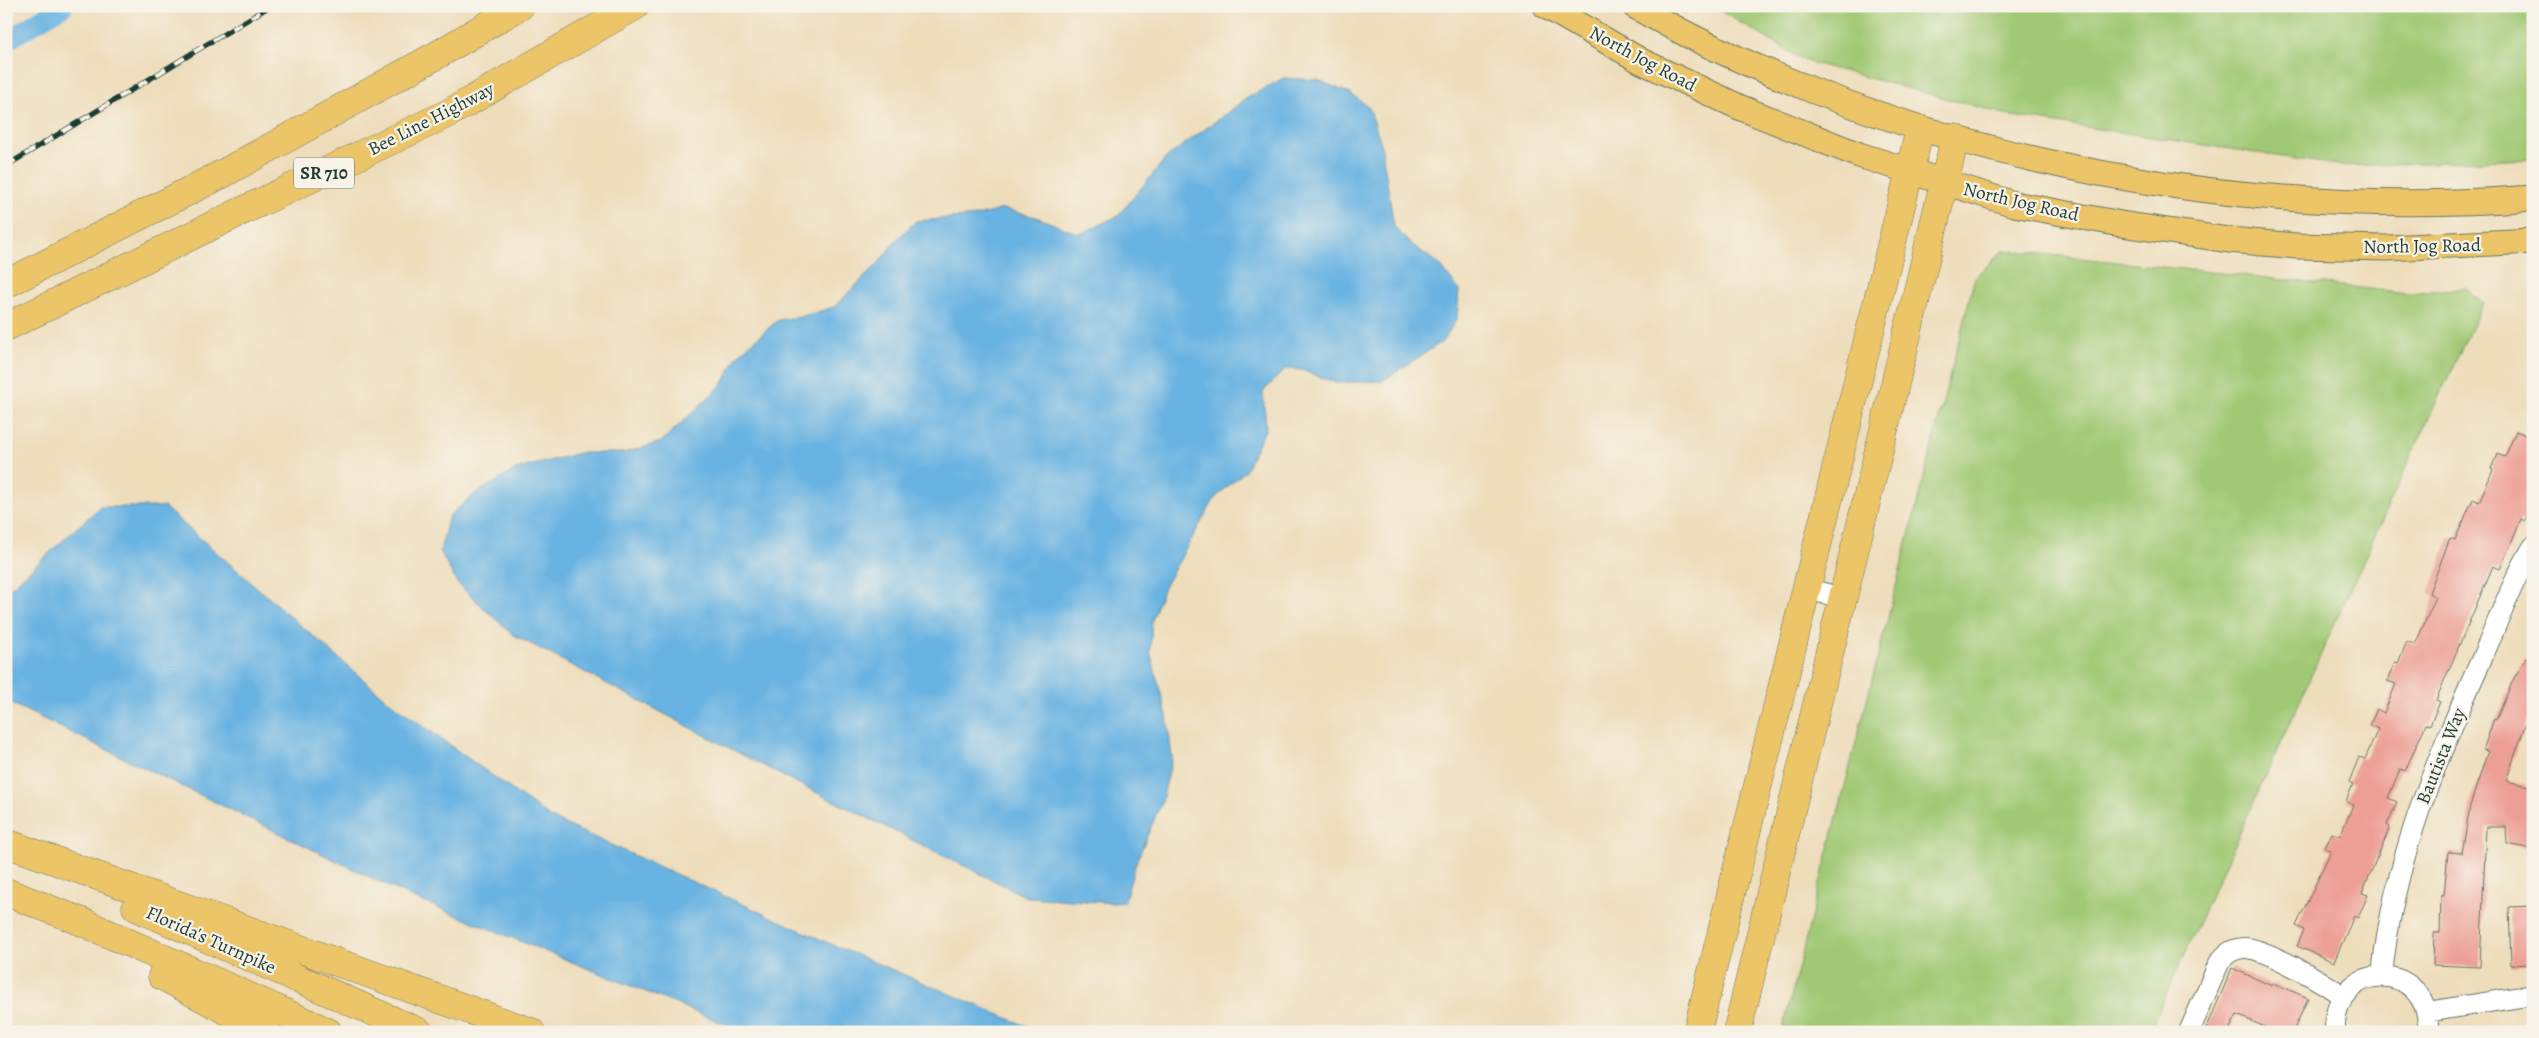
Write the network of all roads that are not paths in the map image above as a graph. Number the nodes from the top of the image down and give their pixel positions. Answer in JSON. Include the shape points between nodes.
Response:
{"nodes":[{"id":1,"x":520,"y":6,"type":"edge"},
{"id":2,"x":635,"y":6,"type":"edge"},
{"id":3,"x":1546,"y":6,"type":"edge"},
{"id":4,"x":1635,"y":6,"type":"edge"},
{"id":5,"x":1920,"y":129,"type":"junction"},
{"id":6,"x":1955,"y":138,"type":"junction"},
{"id":7,"x":1908,"y":172,"type":"junction"},
{"id":8,"x":1944,"y":183,"type":"junction"},
{"id":9,"x":2533,"y":198,"type":"edge"},
{"id":10,"x":2533,"y":241,"type":"edge"},
{"id":11,"x":6,"y":284,"type":"edge"},
{"id":12,"x":6,"y":327,"type":"edge"},
{"id":13,"x":2533,"y":547,"type":"edge"},
{"id":14,"x":1807,"y":589,"type":"junction"},
{"id":15,"x":1843,"y":598,"type":"junction"},
{"id":16,"x":6,"y":843,"type":"edge"},
{"id":17,"x":6,"y":893,"type":"edge"},
{"id":18,"x":2382,"y":976,"type":"junction"},
{"id":19,"x":2533,"y":995,"type":"edge"},
{"id":20,"x":2342,"y":996,"type":"junction"},
{"id":21,"x":2428,"y":1022,"type":"edge"},
{"id":22,"x":267,"y":1032,"type":"edge"},
{"id":23,"x":328,"y":1032,"type":"edge"},
{"id":24,"x":419,"y":1032,"type":"edge"},
{"id":25,"x":531,"y":1032,"type":"edge"},
{"id":26,"x":1697,"y":1032,"type":"edge"},
{"id":27,"x":1737,"y":1032,"type":"edge"},
{"id":28,"x":2189,"y":1032,"type":"edge"},
{"id":29,"x":2335,"y":1032,"type":"edge"}],
"edges":[{"from":1,"to":11,"type":"highway","number":"SR 710","via":[[224,173]]},
{"from":2,"to":12,"type":"highway","name":"Bee Line Highway","number":"SR 710","via":[[449,113]]},
{"from":3,"to":7,"type":"main road","name":"North Jog Road","via":[[1641,61],[1712,95]]},
{"from":4,"to":5,"type":"main road","via":[[1774,74]]},
{"from":5,"to":6,"type":"main road"},
{"from":5,"to":7,"type":"highway"},
{"from":6,"to":8,"type":"highway"},
{"from":6,"to":9,"type":"main road","via":[[2130,179],[2240,195],[2366,203]]},
{"from":7,"to":8,"type":"main road","name":"North Jog Road"},
{"from":7,"to":14,"type":"highway"},
{"from":8,"to":10,"type":"main road","name":"North Jog Road","via":[[2014,204],[2239,241],[2387,248]]},
{"from":8,"to":15,"type":"highway"},
{"from":13,"to":18,"type":"street","name":"Bautista Way","via":[[2419,808],[2392,903]]},
{"from":14,"to":15,"type":"street"},
{"from":14,"to":26,"type":"highway"},
{"from":15,"to":27,"type":"highway"},
{"from":16,"to":24,"type":"highway","name":"Florida's Turnpike","via":[[104,893]]},
{"from":16,"to":25,"type":"highway"},
{"from":17,"to":22,"type":"highway"},
{"from":17,"to":23,"type":"highway","name":"Florida's Turnpike","via":[[80,922]]},
{"from":18,"to":20,"type":"street","via":[[2358,982]]},
{"from":18,"to":21,"type":"street","via":[[2399,979],[2417,991]]},
{"from":19,"to":21,"type":"street"},
{"from":20,"to":28,"type":"street","via":[[2320,980],[2257,951],[2237,949],[2225,954],[2218,963]]},
{"from":20,"to":29,"type":"street","via":[[2334,1016]]}]}
